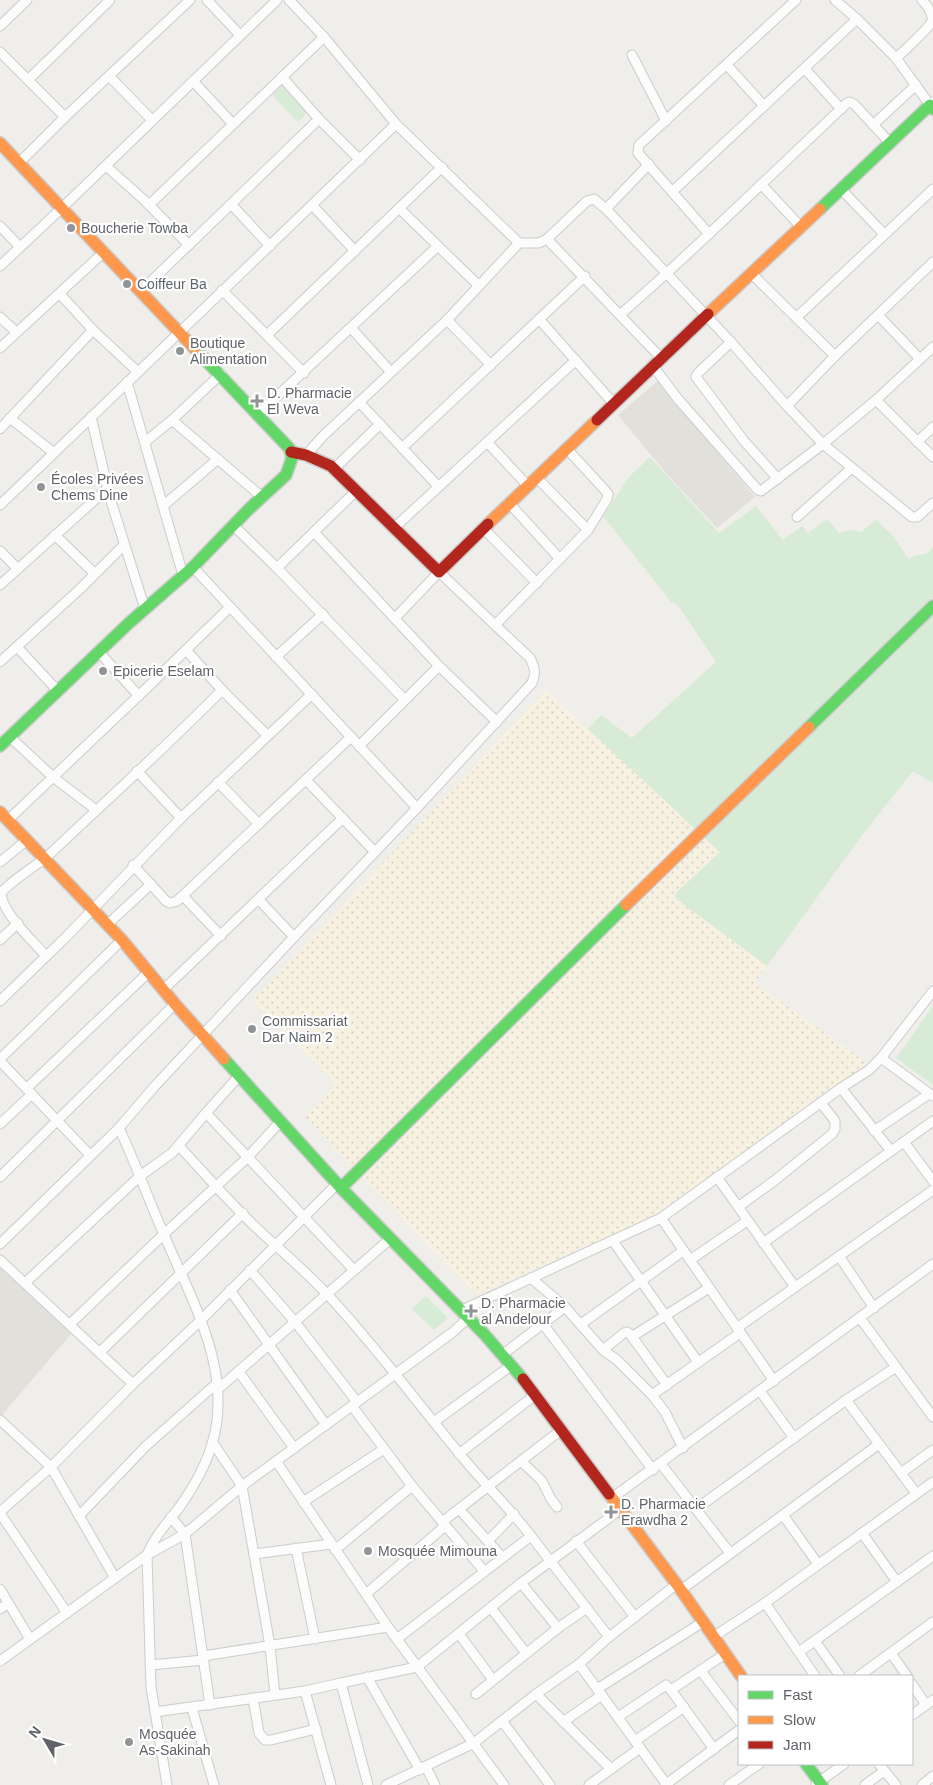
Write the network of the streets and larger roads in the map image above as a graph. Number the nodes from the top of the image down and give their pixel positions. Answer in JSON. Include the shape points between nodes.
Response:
{"nodes":[{"id":1,"x":27,"y":0,"type":"edge"},
{"id":2,"x":110,"y":0,"type":"edge"},
{"id":3,"x":190,"y":0,"type":"edge"},
{"id":4,"x":207,"y":0,"type":"edge"},
{"id":5,"x":276,"y":0,"type":"edge"},
{"id":6,"x":289,"y":0,"type":"edge"},
{"id":7,"x":796,"y":0,"type":"edge"},
{"id":8,"x":835,"y":0,"type":"edge"},
{"id":9,"x":922,"y":0,"type":"edge"},
{"id":10,"x":931,"y":6,"type":"edge"},
{"id":11,"x":857,"y":19,"type":"junction"},
{"id":12,"x":0,"y":26,"type":"edge"},
{"id":13,"x":240,"y":35,"type":"junction"},
{"id":14,"x":324,"y":37,"type":"junction"},
{"id":15,"x":0,"y":52,"type":"edge"},
{"id":16,"x":632,"y":55,"type":"dead end"},
{"id":17,"x":896,"y":58,"type":"junction"},
{"id":18,"x":727,"y":65,"type":"junction"},
{"id":19,"x":805,"y":69,"type":"junction"},
{"id":20,"x":110,"y":76,"type":"junction"},
{"id":21,"x":282,"y":77,"type":"junction"},
{"id":22,"x":28,"y":80,"type":"junction"},
{"id":23,"x":193,"y":81,"type":"junction"},
{"id":24,"x":916,"y":85,"type":"junction"},
{"id":25,"x":932,"y":105,"type":"edge"},
{"id":26,"x":764,"y":106,"type":"junction"},
{"id":27,"x":841,"y":109,"type":"junction"},
{"id":28,"x":66,"y":117,"type":"junction"},
{"id":29,"x":319,"y":119,"type":"junction"},
{"id":30,"x":152,"y":120,"type":"junction"},
{"id":31,"x":666,"y":121,"type":"junction"},
{"id":32,"x":233,"y":124,"type":"junction"},
{"id":33,"x":396,"y":124,"type":"junction"},
{"id":34,"x":873,"y":125,"type":"junction"},
{"id":35,"x":0,"y":143,"type":"edge"},
{"id":36,"x":890,"y":143,"type":"junction"},
{"id":37,"x":360,"y":160,"type":"junction"},
{"id":38,"x":20,"y":163,"type":"junction"},
{"id":39,"x":649,"y":164,"type":"junction"},
{"id":40,"x":106,"y":166,"type":"junction"},
{"id":41,"x":442,"y":166,"type":"junction"},
{"id":42,"x":761,"y":184,"type":"junction"},
{"id":43,"x":841,"y":189,"type":"junction"},
{"id":44,"x":673,"y":191,"type":"junction"},
{"id":45,"x":932,"y":191,"type":"edge"},
{"id":46,"x":231,"y":204,"type":"junction"},
{"id":47,"x":149,"y":205,"type":"junction"},
{"id":48,"x":312,"y":205,"type":"junction"},
{"id":49,"x":62,"y":208,"type":"junction"},
{"id":50,"x":399,"y":208,"type":"junction"},
{"id":51,"x":606,"y":208,"type":"junction"},
{"id":52,"x":0,"y":226,"type":"edge"},
{"id":53,"x":800,"y":227,"type":"junction"},
{"id":54,"x":709,"y":234,"type":"junction"},
{"id":55,"x":884,"y":234,"type":"junction"},
{"id":56,"x":547,"y":239,"type":"junction"},
{"id":57,"x":519,"y":242,"type":"junction"},
{"id":58,"x":189,"y":245,"type":"junction"},
{"id":59,"x":270,"y":246,"type":"junction"},
{"id":60,"x":438,"y":246,"type":"junction"},
{"id":61,"x":20,"y":247,"type":"junction"},
{"id":62,"x":355,"y":251,"type":"junction"},
{"id":63,"x":104,"y":252,"type":"junction"},
{"id":64,"x":933,"y":262,"type":"edge"},
{"id":65,"x":0,"y":266,"type":"edge"},
{"id":66,"x":668,"y":273,"type":"junction"},
{"id":67,"x":751,"y":273,"type":"junction"},
{"id":68,"x":585,"y":276,"type":"junction"},
{"id":69,"x":479,"y":286,"type":"junction"},
{"id":70,"x":222,"y":290,"type":"junction"},
{"id":71,"x":141,"y":291,"type":"junction"},
{"id":72,"x":60,"y":294,"type":"junction"},
{"id":73,"x":621,"y":314,"type":"junction"},
{"id":74,"x":706,"y":315,"type":"junction"},
{"id":75,"x":0,"y":316,"type":"edge"},
{"id":76,"x":797,"y":316,"type":"junction"},
{"id":77,"x":879,"y":316,"type":"junction"},
{"id":78,"x":539,"y":319,"type":"junction"},
{"id":79,"x":448,"y":320,"type":"junction"},
{"id":80,"x":351,"y":328,"type":"junction"},
{"id":81,"x":93,"y":330,"type":"junction"},
{"id":82,"x":180,"y":331,"type":"junction"},
{"id":83,"x":16,"y":332,"type":"junction"},
{"id":84,"x":267,"y":335,"type":"junction"},
{"id":85,"x":731,"y":342,"type":"junction"},
{"id":86,"x":933,"y":347,"type":"edge"},
{"id":87,"x":0,"y":348,"type":"edge"},
{"id":88,"x":836,"y":356,"type":"junction"},
{"id":89,"x":920,"y":359,"type":"junction"},
{"id":90,"x":576,"y":360,"type":"junction"},
{"id":91,"x":657,"y":362,"type":"junction"},
{"id":92,"x":491,"y":365,"type":"junction"},
{"id":93,"x":138,"y":372,"type":"junction"},
{"id":94,"x":391,"y":372,"type":"junction"},
{"id":95,"x":304,"y":373,"type":"junction"},
{"id":96,"x":221,"y":374,"type":"junction"},
{"id":97,"x":127,"y":382,"type":"junction"},
{"id":98,"x":876,"y":400,"type":"junction"},
{"id":99,"x":359,"y":402,"type":"junction"},
{"id":100,"x":614,"y":404,"type":"junction"},
{"id":101,"x":787,"y":406,"type":"junction"},
{"id":102,"x":258,"y":414,"type":"junction"},
{"id":103,"x":91,"y":417,"type":"junction"},
{"id":104,"x":10,"y":418,"type":"junction"},
{"id":105,"x":172,"y":420,"type":"junction"},
{"id":106,"x":380,"y":424,"type":"junction"},
{"id":107,"x":933,"y":427,"type":"edge"},
{"id":108,"x":0,"y":429,"type":"edge"},
{"id":109,"x":145,"y":442,"type":"junction"},
{"id":110,"x":487,"y":442,"type":"junction"},
{"id":111,"x":917,"y":442,"type":"junction"},
{"id":112,"x":823,"y":444,"type":"junction"},
{"id":113,"x":402,"y":448,"type":"junction"},
{"id":114,"x":567,"y":449,"type":"junction"},
{"id":115,"x":291,"y":452,"type":"junction"},
{"id":116,"x":54,"y":453,"type":"junction"},
{"id":117,"x":306,"y":455,"type":"junction"},
{"id":118,"x":933,"y":457,"type":"edge"},
{"id":119,"x":218,"y":459,"type":"junction"},
{"id":120,"x":852,"y":468,"type":"junction"},
{"id":121,"x":334,"y":469,"type":"junction"},
{"id":122,"x":537,"y":478,"type":"junction"},
{"id":123,"x":778,"y":479,"type":"junction"},
{"id":124,"x":438,"y":486,"type":"junction"},
{"id":125,"x":528,"y":486,"type":"junction"},
{"id":126,"x":108,"y":488,"type":"junction"},
{"id":127,"x":356,"y":491,"type":"junction"},
{"id":128,"x":262,"y":497,"type":"junction"},
{"id":129,"x":933,"y":503,"type":"edge"},
{"id":130,"x":510,"y":504,"type":"junction"},
{"id":131,"x":0,"y":505,"type":"edge"},
{"id":132,"x":163,"y":506,"type":"junction"},
{"id":133,"x":797,"y":517,"type":"dead end"},
{"id":134,"x":233,"y":525,"type":"junction"},
{"id":135,"x":394,"y":528,"type":"junction"},
{"id":136,"x":484,"y":529,"type":"junction"},
{"id":137,"x":588,"y":530,"type":"junction"},
{"id":138,"x":314,"y":532,"type":"junction"},
{"id":139,"x":55,"y":535,"type":"junction"},
{"id":140,"x":124,"y":545,"type":"junction"},
{"id":141,"x":0,"y":551,"type":"edge"},
{"id":142,"x":560,"y":559,"type":"junction"},
{"id":143,"x":193,"y":567,"type":"junction"},
{"id":144,"x":17,"y":568,"type":"junction"},
{"id":145,"x":277,"y":568,"type":"junction"},
{"id":146,"x":439,"y":572,"type":"junction"},
{"id":147,"x":95,"y":574,"type":"junction"},
{"id":148,"x":183,"y":575,"type":"junction"},
{"id":149,"x":537,"y":583,"type":"junction"},
{"id":150,"x":0,"y":585,"type":"edge"},
{"id":151,"x":933,"y":606,"type":"edge"},
{"id":152,"x":230,"y":607,"type":"junction"},
{"id":153,"x":145,"y":608,"type":"junction"},
{"id":154,"x":323,"y":614,"type":"junction"},
{"id":155,"x":395,"y":618,"type":"junction"},
{"id":156,"x":495,"y":625,"type":"junction"},
{"id":157,"x":17,"y":647,"type":"junction"},
{"id":158,"x":186,"y":650,"type":"junction"},
{"id":159,"x":99,"y":652,"type":"junction"},
{"id":160,"x":276,"y":657,"type":"junction"},
{"id":161,"x":0,"y":662,"type":"edge"},
{"id":162,"x":439,"y":666,"type":"junction"},
{"id":163,"x":222,"y":690,"type":"junction"},
{"id":164,"x":58,"y":691,"type":"junction"},
{"id":165,"x":312,"y":694,"type":"junction"},
{"id":166,"x":139,"y":696,"type":"junction"},
{"id":167,"x":405,"y":700,"type":"junction"},
{"id":168,"x":497,"y":722,"type":"junction"},
{"id":169,"x":267,"y":735,"type":"junction"},
{"id":170,"x":10,"y":737,"type":"junction"},
{"id":171,"x":351,"y":737,"type":"junction"},
{"id":172,"x":0,"y":746,"type":"edge"},
{"id":173,"x":359,"y":746,"type":"junction"},
{"id":174,"x":137,"y":772,"type":"junction"},
{"id":175,"x":53,"y":777,"type":"junction"},
{"id":176,"x":306,"y":780,"type":"junction"},
{"id":177,"x":218,"y":782,"type":"junction"},
{"id":178,"x":417,"y":808,"type":"junction"},
{"id":179,"x":96,"y":810,"type":"junction"},
{"id":180,"x":4,"y":816,"type":"edge"},
{"id":181,"x":180,"y":818,"type":"junction"},
{"id":182,"x":343,"y":818,"type":"junction"},
{"id":183,"x":258,"y":824,"type":"junction"},
{"id":184,"x":27,"y":840,"type":"junction"},
{"id":185,"x":376,"y":852,"type":"junction"},
{"id":186,"x":45,"y":859,"type":"junction"},
{"id":187,"x":0,"y":862,"type":"edge"},
{"id":188,"x":133,"y":865,"type":"junction"},
{"id":189,"x":151,"y":884,"type":"junction"},
{"id":190,"x":182,"y":896,"type":"junction"},
{"id":191,"x":259,"y":900,"type":"junction"},
{"id":192,"x":91,"y":908,"type":"junction"},
{"id":193,"x":18,"y":923,"type":"junction"},
{"id":194,"x":108,"y":924,"type":"junction"},
{"id":195,"x":221,"y":936,"type":"junction"},
{"id":196,"x":294,"y":937,"type":"junction"},
{"id":197,"x":0,"y":940,"type":"edge"},
{"id":198,"x":122,"y":940,"type":"junction"},
{"id":199,"x":46,"y":956,"type":"junction"},
{"id":200,"x":149,"y":972,"type":"junction"},
{"id":201,"x":163,"y":990,"type":"junction"},
{"id":202,"x":933,"y":991,"type":"edge"},
{"id":203,"x":0,"y":1001,"type":"edge"},
{"id":204,"x":176,"y":1004,"type":"junction"},
{"id":205,"x":203,"y":1034,"type":"junction"},
{"id":206,"x":881,"y":1058,"type":"junction"},
{"id":207,"x":0,"y":1060,"type":"edge"},
{"id":208,"x":239,"y":1076,"type":"junction"},
{"id":209,"x":841,"y":1088,"type":"junction"},
{"id":210,"x":29,"y":1091,"type":"junction"},
{"id":211,"x":931,"y":1095,"type":"edge"},
{"id":212,"x":821,"y":1103,"type":"junction"},
{"id":213,"x":206,"y":1113,"type":"junction"},
{"id":214,"x":58,"y":1121,"type":"junction"},
{"id":215,"x":933,"y":1121,"type":"edge"},
{"id":216,"x":280,"y":1122,"type":"junction"},
{"id":217,"x":0,"y":1124,"type":"edge"},
{"id":218,"x":119,"y":1128,"type":"junction"},
{"id":219,"x":874,"y":1131,"type":"junction"},
{"id":220,"x":904,"y":1142,"type":"junction"},
{"id":221,"x":179,"y":1146,"type":"junction"},
{"id":222,"x":891,"y":1151,"type":"junction"},
{"id":223,"x":90,"y":1155,"type":"junction"},
{"id":224,"x":248,"y":1157,"type":"junction"},
{"id":225,"x":140,"y":1176,"type":"junction"},
{"id":226,"x":0,"y":1177,"type":"edge"},
{"id":227,"x":717,"y":1177,"type":"junction"},
{"id":228,"x":933,"y":1181,"type":"edge"},
{"id":229,"x":216,"y":1185,"type":"junction"},
{"id":230,"x":339,"y":1186,"type":"junction"},
{"id":231,"x":933,"y":1190,"type":"edge"},
{"id":232,"x":738,"y":1207,"type":"junction"},
{"id":233,"x":243,"y":1213,"type":"junction"},
{"id":234,"x":304,"y":1216,"type":"junction"},
{"id":235,"x":661,"y":1218,"type":"junction"},
{"id":236,"x":747,"y":1221,"type":"junction"},
{"id":237,"x":164,"y":1234,"type":"junction"},
{"id":238,"x":390,"y":1239,"type":"junction"},
{"id":239,"x":1,"y":1241,"type":"edge"},
{"id":240,"x":613,"y":1241,"type":"junction"},
{"id":241,"x":276,"y":1244,"type":"junction"},
{"id":242,"x":763,"y":1244,"type":"junction"},
{"id":243,"x":683,"y":1251,"type":"junction"},
{"id":244,"x":840,"y":1256,"type":"junction"},
{"id":245,"x":0,"y":1260,"type":"edge"},
{"id":246,"x":690,"y":1260,"type":"junction"},
{"id":247,"x":933,"y":1264,"type":"edge"},
{"id":248,"x":250,"y":1270,"type":"junction"},
{"id":249,"x":354,"y":1270,"type":"junction"},
{"id":250,"x":180,"y":1274,"type":"junction"},
{"id":251,"x":531,"y":1278,"type":"junction"},
{"id":252,"x":641,"y":1281,"type":"junction"},
{"id":253,"x":25,"y":1283,"type":"junction"},
{"id":254,"x":709,"y":1288,"type":"junction"},
{"id":255,"x":795,"y":1288,"type":"junction"},
{"id":256,"x":230,"y":1290,"type":"junction"},
{"id":257,"x":328,"y":1295,"type":"junction"},
{"id":258,"x":565,"y":1307,"type":"junction"},
{"id":259,"x":874,"y":1308,"type":"junction"},
{"id":260,"x":460,"y":1311,"type":"junction"},
{"id":261,"x":666,"y":1316,"type":"junction"},
{"id":262,"x":860,"y":1318,"type":"junction"},
{"id":263,"x":201,"y":1320,"type":"junction"},
{"id":264,"x":470,"y":1320,"type":"junction"},
{"id":265,"x":296,"y":1323,"type":"junction"},
{"id":266,"x":70,"y":1324,"type":"junction"},
{"id":267,"x":543,"y":1324,"type":"junction"},
{"id":268,"x":581,"y":1324,"type":"junction"},
{"id":269,"x":738,"y":1330,"type":"junction"},
{"id":270,"x":633,"y":1336,"type":"junction"},
{"id":271,"x":270,"y":1345,"type":"junction"},
{"id":272,"x":603,"y":1350,"type":"junction"},
{"id":273,"x":100,"y":1352,"type":"junction"},
{"id":274,"x":502,"y":1355,"type":"junction"},
{"id":275,"x":698,"y":1362,"type":"junction"},
{"id":276,"x":512,"y":1366,"type":"junction"},
{"id":277,"x":896,"y":1367,"type":"junction"},
{"id":278,"x":239,"y":1372,"type":"junction"},
{"id":279,"x":396,"y":1374,"type":"junction"},
{"id":280,"x":774,"y":1381,"type":"junction"},
{"id":281,"x":133,"y":1384,"type":"junction"},
{"id":282,"x":667,"y":1384,"type":"junction"},
{"id":283,"x":217,"y":1386,"type":"junction"},
{"id":284,"x":760,"y":1391,"type":"junction"},
{"id":285,"x":535,"y":1395,"type":"junction"},
{"id":286,"x":652,"y":1395,"type":"junction"},
{"id":287,"x":846,"y":1400,"type":"junction"},
{"id":288,"x":355,"y":1404,"type":"junction"},
{"id":289,"x":933,"y":1418,"type":"edge"},
{"id":290,"x":0,"y":1420,"type":"edge"},
{"id":291,"x":434,"y":1422,"type":"junction"},
{"id":292,"x":326,"y":1425,"type":"junction"},
{"id":293,"x":561,"y":1430,"type":"junction"},
{"id":294,"x":794,"y":1438,"type":"junction"},
{"id":295,"x":213,"y":1443,"type":"junction"},
{"id":296,"x":879,"y":1444,"type":"junction"},
{"id":297,"x":294,"y":1448,"type":"junction"},
{"id":298,"x":683,"y":1448,"type":"junction"},
{"id":299,"x":384,"y":1449,"type":"junction"},
{"id":300,"x":933,"y":1450,"type":"edge"},
{"id":301,"x":459,"y":1454,"type":"junction"},
{"id":302,"x":276,"y":1461,"type":"junction"},
{"id":303,"x":521,"y":1461,"type":"junction"},
{"id":304,"x":661,"y":1464,"type":"junction"},
{"id":305,"x":51,"y":1468,"type":"junction"},
{"id":306,"x":653,"y":1470,"type":"junction"},
{"id":307,"x":901,"y":1473,"type":"junction"},
{"id":308,"x":933,"y":1482,"type":"edge"},
{"id":309,"x":242,"y":1486,"type":"junction"},
{"id":310,"x":412,"y":1486,"type":"junction"},
{"id":311,"x":488,"y":1487,"type":"junction"},
{"id":312,"x":916,"y":1494,"type":"junction"},
{"id":313,"x":612,"y":1498,"type":"junction"},
{"id":314,"x":303,"y":1502,"type":"junction"},
{"id":315,"x":557,"y":1508,"type":"dead end"},
{"id":316,"x":459,"y":1509,"type":"junction"},
{"id":317,"x":696,"y":1509,"type":"junction"},
{"id":318,"x":620,"y":1510,"type":"junction"},
{"id":319,"x":0,"y":1512,"type":"edge"},
{"id":320,"x":514,"y":1514,"type":"junction"},
{"id":321,"x":783,"y":1515,"type":"junction"},
{"id":322,"x":79,"y":1516,"type":"junction"},
{"id":323,"x":171,"y":1517,"type":"junction"},
{"id":324,"x":444,"y":1524,"type":"junction"},
{"id":325,"x":862,"y":1532,"type":"junction"},
{"id":326,"x":185,"y":1534,"type":"junction"},
{"id":327,"x":532,"y":1536,"type":"junction"},
{"id":328,"x":488,"y":1541,"type":"junction"},
{"id":329,"x":576,"y":1541,"type":"junction"},
{"id":330,"x":333,"y":1547,"type":"junction"},
{"id":331,"x":296,"y":1548,"type":"junction"},
{"id":332,"x":730,"y":1553,"type":"junction"},
{"id":333,"x":254,"y":1554,"type":"junction"},
{"id":334,"x":148,"y":1555,"type":"junction"},
{"id":335,"x":933,"y":1556,"type":"edge"},
{"id":336,"x":502,"y":1558,"type":"junction"},
{"id":337,"x":551,"y":1560,"type":"junction"},
{"id":338,"x":818,"y":1564,"type":"junction"},
{"id":339,"x":484,"y":1572,"type":"junction"},
{"id":340,"x":115,"y":1578,"type":"junction"},
{"id":341,"x":897,"y":1582,"type":"junction"},
{"id":342,"x":521,"y":1583,"type":"junction"},
{"id":343,"x":679,"y":1587,"type":"junction"},
{"id":344,"x":0,"y":1589,"type":"edge"},
{"id":345,"x":366,"y":1594,"type":"junction"},
{"id":346,"x":8,"y":1603,"type":"junction"},
{"id":347,"x":765,"y":1603,"type":"junction"},
{"id":348,"x":491,"y":1608,"type":"junction"},
{"id":349,"x":586,"y":1608,"type":"junction"},
{"id":350,"x":0,"y":1609,"type":"edge"},
{"id":351,"x":67,"y":1613,"type":"junction"},
{"id":352,"x":635,"y":1617,"type":"junction"},
{"id":353,"x":703,"y":1622,"type":"junction"},
{"id":354,"x":933,"y":1622,"type":"edge"},
{"id":355,"x":388,"y":1627,"type":"junction"},
{"id":356,"x":558,"y":1628,"type":"junction"},
{"id":357,"x":459,"y":1634,"type":"junction"},
{"id":358,"x":713,"y":1636,"type":"junction"},
{"id":359,"x":609,"y":1637,"type":"junction"},
{"id":360,"x":30,"y":1639,"type":"junction"},
{"id":361,"x":315,"y":1639,"type":"junction"},
{"id":362,"x":398,"y":1639,"type":"junction"},
{"id":363,"x":815,"y":1641,"type":"junction"},
{"id":364,"x":270,"y":1646,"type":"junction"},
{"id":365,"x":799,"y":1652,"type":"junction"},
{"id":366,"x":526,"y":1653,"type":"junction"},
{"id":367,"x":890,"y":1653,"type":"junction"},
{"id":368,"x":725,"y":1654,"type":"junction"},
{"id":369,"x":203,"y":1658,"type":"junction"},
{"id":370,"x":0,"y":1661,"type":"edge"},
{"id":371,"x":579,"y":1664,"type":"junction"},
{"id":372,"x":150,"y":1665,"type":"junction"},
{"id":373,"x":417,"y":1667,"type":"junction"},
{"id":374,"x":701,"y":1671,"type":"junction"},
{"id":375,"x":740,"y":1675,"type":"edge"},
{"id":376,"x":814,"y":1675,"type":"edge"},
{"id":377,"x":839,"y":1675,"type":"edge"},
{"id":378,"x":859,"y":1675,"type":"edge"},
{"id":379,"x":906,"y":1675,"type":"edge"},
{"id":380,"x":368,"y":1677,"type":"junction"},
{"id":381,"x":493,"y":1680,"type":"junction"},
{"id":382,"x":341,"y":1683,"type":"junction"},
{"id":383,"x":913,"y":1685,"type":"edge"},
{"id":384,"x":671,"y":1690,"type":"junction"},
{"id":385,"x":306,"y":1691,"type":"junction"},
{"id":386,"x":600,"y":1692,"type":"junction"},
{"id":387,"x":476,"y":1694,"type":"dead end"},
{"id":388,"x":536,"y":1694,"type":"junction"},
{"id":389,"x":275,"y":1695,"type":"junction"},
{"id":390,"x":253,"y":1698,"type":"junction"},
{"id":391,"x":930,"y":1702,"type":"edge"},
{"id":392,"x":210,"y":1705,"type":"junction"},
{"id":393,"x":684,"y":1707,"type":"junction"},
{"id":394,"x":192,"y":1708,"type":"junction"},
{"id":395,"x":155,"y":1712,"type":"junction"},
{"id":396,"x":913,"y":1714,"type":"edge"},
{"id":397,"x":618,"y":1717,"type":"junction"},
{"id":398,"x":738,"y":1720,"type":"edge"},
{"id":399,"x":502,"y":1721,"type":"junction"},
{"id":400,"x":563,"y":1722,"type":"junction"},
{"id":401,"x":316,"y":1729,"type":"junction"},
{"id":402,"x":738,"y":1731,"type":"edge"},
{"id":403,"x":474,"y":1743,"type":"junction"},
{"id":404,"x":638,"y":1745,"type":"junction"},
{"id":405,"x":714,"y":1749,"type":"junction"},
{"id":406,"x":758,"y":1765,"type":"edge"},
{"id":407,"x":807,"y":1765,"type":"edge"},
{"id":408,"x":843,"y":1765,"type":"edge"},
{"id":409,"x":423,"y":1768,"type":"junction"},
{"id":410,"x":881,"y":1768,"type":"edge"},
{"id":411,"x":611,"y":1769,"type":"junction"},
{"id":412,"x":933,"y":1776,"type":"edge"},
{"id":413,"x":502,"y":1784,"type":"edge"},
{"id":414,"x":818,"y":1784,"type":"edge"},
{"id":415,"x":168,"y":1785,"type":"edge"},
{"id":416,"x":213,"y":1785,"type":"edge"},
{"id":417,"x":331,"y":1785,"type":"edge"},
{"id":418,"x":368,"y":1785,"type":"edge"},
{"id":419,"x":386,"y":1785,"type":"edge"},
{"id":420,"x":435,"y":1785,"type":"edge"},
{"id":421,"x":550,"y":1785,"type":"edge"},
{"id":422,"x":589,"y":1785,"type":"edge"},
{"id":423,"x":666,"y":1785,"type":"edge"},
{"id":424,"x":729,"y":1785,"type":"edge"},
{"id":425,"x":865,"y":1785,"type":"edge"},
{"id":426,"x":896,"y":1785,"type":"edge"},
{"id":427,"x":922,"y":1785,"type":"edge"}],
"edges":[{"from":1,"to":12,"type":"street"},
{"from":2,"to":22,"type":"street"},
{"from":3,"to":20,"type":"street"},
{"from":4,"to":13,"type":"street"},
{"from":5,"to":13,"type":"street"},
{"from":6,"to":14,"type":"street"},
{"from":7,"to":18,"type":"street"},
{"from":8,"to":11,"type":"street"},
{"from":9,"to":10,"type":"street"},
{"from":10,"to":17,"type":"street","via":[[930,24]]},
{"from":11,"to":17,"type":"street"},
{"from":11,"to":19,"type":"street"},
{"from":13,"to":23,"type":"street"},
{"from":14,"to":21,"type":"street"},
{"from":14,"to":33,"type":"street"},
{"from":15,"to":22,"type":"street"},
{"from":16,"to":31,"type":"street"},
{"from":17,"to":24,"type":"street"},
{"from":18,"to":26,"type":"street"},
{"from":18,"to":31,"type":"street"},
{"from":19,"to":26,"type":"street"},
{"from":19,"to":27,"type":"street"},
{"from":20,"to":28,"type":"street"},
{"from":20,"to":30,"type":"street"},
{"from":21,"to":29,"type":"street"},
{"from":21,"to":32,"type":"street"},
{"from":22,"to":28,"type":"street"},
{"from":23,"to":30,"type":"street"},
{"from":23,"to":32,"type":"street"},
{"from":24,"to":25,"type":"street"},
{"from":24,"to":34,"type":"street"},
{"from":25,"to":36,"type":"street"},
{"from":26,"to":44,"type":"street"},
{"from":27,"to":34,"type":"street","via":[[850,102]]},
{"from":27,"to":42,"type":"street"},
{"from":28,"to":38,"type":"street"},
{"from":29,"to":37,"type":"street"},
{"from":29,"to":46,"type":"street"},
{"from":30,"to":40,"type":"street"},
{"from":31,"to":39,"type":"street","via":[[639,146],[638,153]]},
{"from":32,"to":47,"type":"street"},
{"from":33,"to":37,"type":"street"},
{"from":33,"to":41,"type":"street"},
{"from":34,"to":36,"type":"street"},
{"from":35,"to":38,"type":"street"},
{"from":36,"to":43,"type":"street"},
{"from":37,"to":48,"type":"street"},
{"from":38,"to":49,"type":"street"},
{"from":39,"to":44,"type":"street"},
{"from":39,"to":51,"type":"street"},
{"from":40,"to":47,"type":"street"},
{"from":40,"to":49,"type":"street"},
{"from":41,"to":50,"type":"street"},
{"from":41,"to":57,"type":"street"},
{"from":42,"to":53,"type":"street"},
{"from":42,"to":54,"type":"street"},
{"from":43,"to":53,"type":"street"},
{"from":43,"to":55,"type":"street"},
{"from":44,"to":54,"type":"street"},
{"from":45,"to":55,"type":"street"},
{"from":46,"to":58,"type":"street"},
{"from":46,"to":59,"type":"street"},
{"from":47,"to":58,"type":"street"},
{"from":48,"to":59,"type":"street"},
{"from":48,"to":62,"type":"street"},
{"from":49,"to":61,"type":"street"},
{"from":49,"to":63,"type":"street"},
{"from":50,"to":60,"type":"street"},
{"from":50,"to":62,"type":"street"},
{"from":51,"to":56,"type":"street","via":[[594,199],[590,200]]},
{"from":51,"to":66,"type":"street"},
{"from":52,"to":61,"type":"street"},
{"from":53,"to":67,"type":"street"},
{"from":54,"to":66,"type":"street"},
{"from":55,"to":76,"type":"street"},
{"from":56,"to":57,"type":"street","via":[[539,243]]},
{"from":56,"to":68,"type":"street"},
{"from":57,"to":69,"type":"street"},
{"from":58,"to":71,"type":"street"},
{"from":59,"to":70,"type":"street"},
{"from":60,"to":69,"type":"street"},
{"from":60,"to":80,"type":"street"},
{"from":61,"to":65,"type":"street"},
{"from":62,"to":84,"type":"street"},
{"from":63,"to":71,"type":"street"},
{"from":63,"to":72,"type":"street"},
{"from":64,"to":77,"type":"street"},
{"from":66,"to":73,"type":"street"},
{"from":66,"to":74,"type":"street"},
{"from":67,"to":74,"type":"street"},
{"from":67,"to":76,"type":"street"},
{"from":68,"to":73,"type":"street"},
{"from":68,"to":78,"type":"street"},
{"from":69,"to":79,"type":"street"},
{"from":70,"to":82,"type":"street"},
{"from":70,"to":84,"type":"street"},
{"from":71,"to":82,"type":"street"},
{"from":72,"to":81,"type":"street"},
{"from":72,"to":83,"type":"street"},
{"from":73,"to":91,"type":"street"},
{"from":74,"to":85,"type":"street"},
{"from":74,"to":91,"type":"street"},
{"from":75,"to":83,"type":"street"},
{"from":76,"to":88,"type":"street"},
{"from":77,"to":88,"type":"street"},
{"from":77,"to":89,"type":"street"},
{"from":78,"to":90,"type":"street"},
{"from":78,"to":92,"type":"street"},
{"from":79,"to":92,"type":"street"},
{"from":79,"to":94,"type":"street"},
{"from":80,"to":94,"type":"street"},
{"from":80,"to":95,"type":"street"},
{"from":81,"to":93,"type":"street"},
{"from":81,"to":104,"type":"street"},
{"from":82,"to":93,"type":"street"},
{"from":82,"to":96,"type":"street"},
{"from":83,"to":87,"type":"street"},
{"from":84,"to":95,"type":"street"},
{"from":85,"to":101,"type":"street"},
{"from":85,"to":123,"type":"street","via":[[696,376],[744,441]]},
{"from":86,"to":89,"type":"street"},
{"from":88,"to":101,"type":"street"},
{"from":89,"to":98,"type":"street"},
{"from":90,"to":100,"type":"street"},
{"from":90,"to":110,"type":"street"},
{"from":91,"to":100,"type":"street"},
{"from":91,"to":123,"type":"street","via":[[678,399],[758,490],[764,490]]},
{"from":92,"to":113,"type":"street"},
{"from":93,"to":97,"type":"street"},
{"from":94,"to":99,"type":"street"},
{"from":95,"to":102,"type":"street"},
{"from":96,"to":102,"type":"street"},
{"from":96,"to":105,"type":"street"},
{"from":97,"to":103,"type":"street"},
{"from":97,"to":109,"type":"street"},
{"from":98,"to":111,"type":"street"},
{"from":98,"to":112,"type":"street"},
{"from":99,"to":106,"type":"street"},
{"from":99,"to":117,"type":"street"},
{"from":100,"to":114,"type":"street"},
{"from":101,"to":112,"type":"street"},
{"from":102,"to":115,"type":"street"},
{"from":103,"to":116,"type":"street"},
{"from":103,"to":126,"type":"street"},
{"from":104,"to":108,"type":"street"},
{"from":104,"to":116,"type":"street"},
{"from":105,"to":109,"type":"street"},
{"from":105,"to":119,"type":"street"},
{"from":106,"to":113,"type":"street"},
{"from":106,"to":121,"type":"street"},
{"from":107,"to":111,"type":"street"},
{"from":109,"to":132,"type":"street"},
{"from":110,"to":124,"type":"street"},
{"from":110,"to":125,"type":"street"},
{"from":111,"to":118,"type":"street"},
{"from":112,"to":120,"type":"street"},
{"from":112,"to":123,"type":"street"},
{"from":113,"to":124,"type":"street"},
{"from":114,"to":122,"type":"street"},
{"from":114,"to":137,"type":"street","via":[[608,494]]},
{"from":115,"to":117,"type":"street"},
{"from":115,"to":128,"type":"street","via":[[291,464],[286,475]]},
{"from":116,"to":131,"type":"street"},
{"from":117,"to":121,"type":"street"},
{"from":119,"to":128,"type":"street"},
{"from":119,"to":132,"type":"street"},
{"from":120,"to":129,"type":"street","via":[[912,517],[917,517]]},
{"from":120,"to":133,"type":"street"},
{"from":121,"to":127,"type":"street"},
{"from":122,"to":125,"type":"street"},
{"from":122,"to":137,"type":"street"},
{"from":124,"to":135,"type":"street"},
{"from":125,"to":130,"type":"street"},
{"from":126,"to":139,"type":"street"},
{"from":126,"to":140,"type":"street"},
{"from":127,"to":135,"type":"street"},
{"from":127,"to":138,"type":"street"},
{"from":128,"to":134,"type":"street"},
{"from":130,"to":136,"type":"street"},
{"from":130,"to":142,"type":"street"},
{"from":132,"to":148,"type":"street"},
{"from":134,"to":143,"type":"street"},
{"from":134,"to":145,"type":"street"},
{"from":135,"to":146,"type":"street"},
{"from":136,"to":146,"type":"street"},
{"from":136,"to":149,"type":"street"},
{"from":137,"to":142,"type":"street"},
{"from":138,"to":145,"type":"street"},
{"from":138,"to":155,"type":"street"},
{"from":139,"to":144,"type":"street"},
{"from":139,"to":147,"type":"street"},
{"from":140,"to":147,"type":"street"},
{"from":140,"to":153,"type":"street"},
{"from":141,"to":144,"type":"street"},
{"from":142,"to":149,"type":"street"},
{"from":143,"to":148,"type":"street"},
{"from":143,"to":152,"type":"street"},
{"from":144,"to":150,"type":"street"},
{"from":145,"to":154,"type":"street"},
{"from":146,"to":155,"type":"street"},
{"from":146,"to":156,"type":"street"},
{"from":147,"to":157,"type":"street"},
{"from":148,"to":153,"type":"street"},
{"from":149,"to":156,"type":"street"},
{"from":151,"to":230,"type":"street"},
{"from":152,"to":158,"type":"street"},
{"from":152,"to":160,"type":"street"},
{"from":153,"to":159,"type":"street"},
{"from":154,"to":160,"type":"street"},
{"from":154,"to":167,"type":"street"},
{"from":155,"to":162,"type":"street"},
{"from":156,"to":168,"type":"street","via":[[530,658],[536,673],[532,683]]},
{"from":157,"to":161,"type":"street"},
{"from":157,"to":164,"type":"street"},
{"from":158,"to":163,"type":"street"},
{"from":158,"to":166,"type":"street"},
{"from":159,"to":164,"type":"street"},
{"from":159,"to":166,"type":"street"},
{"from":160,"to":165,"type":"street"},
{"from":162,"to":167,"type":"street"},
{"from":162,"to":168,"type":"street"},
{"from":163,"to":169,"type":"street"},
{"from":163,"to":174,"type":"street"},
{"from":164,"to":170,"type":"street"},
{"from":165,"to":169,"type":"street"},
{"from":165,"to":171,"type":"street"},
{"from":166,"to":175,"type":"street"},
{"from":167,"to":173,"type":"street"},
{"from":168,"to":178,"type":"street"},
{"from":169,"to":177,"type":"street"},
{"from":170,"to":172,"type":"street"},
{"from":170,"to":175,"type":"street"},
{"from":171,"to":173,"type":"street"},
{"from":171,"to":176,"type":"street"},
{"from":173,"to":178,"type":"street"},
{"from":174,"to":179,"type":"street"},
{"from":174,"to":181,"type":"street"},
{"from":175,"to":179,"type":"street"},
{"from":175,"to":180,"type":"street"},
{"from":176,"to":182,"type":"street"},
{"from":176,"to":183,"type":"street"},
{"from":177,"to":181,"type":"street"},
{"from":177,"to":183,"type":"street"},
{"from":178,"to":185,"type":"street"},
{"from":179,"to":186,"type":"street"},
{"from":180,"to":184,"type":"street"},
{"from":181,"to":188,"type":"street"},
{"from":182,"to":185,"type":"street"},
{"from":182,"to":191,"type":"street"},
{"from":183,"to":190,"type":"street"},
{"from":184,"to":186,"type":"street"},
{"from":184,"to":187,"type":"street"},
{"from":185,"to":196,"type":"street"},
{"from":186,"to":192,"type":"street"},
{"from":186,"to":193,"type":"street","via":[[1,893],[8,911]]},
{"from":188,"to":189,"type":"street"},
{"from":188,"to":192,"type":"street"},
{"from":189,"to":190,"type":"street","via":[[170,903]]},
{"from":189,"to":194,"type":"street"},
{"from":190,"to":195,"type":"street"},
{"from":191,"to":195,"type":"street"},
{"from":191,"to":196,"type":"street"},
{"from":192,"to":194,"type":"street"},
{"from":192,"to":199,"type":"street"},
{"from":193,"to":197,"type":"street"},
{"from":193,"to":199,"type":"street"},
{"from":194,"to":198,"type":"street"},
{"from":195,"to":201,"type":"street"},
{"from":196,"to":205,"type":"street"},
{"from":198,"to":200,"type":"street"},
{"from":198,"to":207,"type":"street"},
{"from":199,"to":203,"type":"street"},
{"from":200,"to":201,"type":"street"},
{"from":200,"to":210,"type":"street"},
{"from":201,"to":204,"type":"street"},
{"from":202,"to":206,"type":"street"},
{"from":204,"to":205,"type":"street"},
{"from":204,"to":214,"type":"street"},
{"from":205,"to":208,"type":"street"},
{"from":205,"to":218,"type":"street"},
{"from":206,"to":209,"type":"street"},
{"from":206,"to":211,"type":"street"},
{"from":207,"to":210,"type":"street"},
{"from":208,"to":213,"type":"street"},
{"from":208,"to":216,"type":"street"},
{"from":209,"to":212,"type":"street"},
{"from":209,"to":219,"type":"street"},
{"from":210,"to":214,"type":"street"},
{"from":210,"to":217,"type":"street"},
{"from":211,"to":219,"type":"street"},
{"from":212,"to":227,"type":"street"},
{"from":212,"to":232,"type":"street","via":[[835,1120],[832,1134]]},
{"from":213,"to":221,"type":"street"},
{"from":213,"to":224,"type":"street"},
{"from":214,"to":223,"type":"street"},
{"from":214,"to":226,"type":"street"},
{"from":215,"to":220,"type":"street"},
{"from":216,"to":224,"type":"street"},
{"from":216,"to":230,"type":"street"},
{"from":218,"to":223,"type":"street"},
{"from":218,"to":225,"type":"street"},
{"from":219,"to":222,"type":"street"},
{"from":220,"to":222,"type":"street"},
{"from":220,"to":228,"type":"street"},
{"from":221,"to":225,"type":"street"},
{"from":221,"to":229,"type":"street"},
{"from":222,"to":242,"type":"street"},
{"from":223,"to":239,"type":"street"},
{"from":224,"to":229,"type":"street"},
{"from":224,"to":234,"type":"street"},
{"from":225,"to":237,"type":"street"},
{"from":225,"to":253,"type":"street"},
{"from":227,"to":232,"type":"street"},
{"from":227,"to":235,"type":"street"},
{"from":229,"to":233,"type":"street"},
{"from":229,"to":237,"type":"street"},
{"from":230,"to":234,"type":"street"},
{"from":230,"to":238,"type":"street"},
{"from":231,"to":244,"type":"street"},
{"from":232,"to":236,"type":"street"},
{"from":233,"to":241,"type":"street"},
{"from":233,"to":250,"type":"street"},
{"from":234,"to":241,"type":"street"},
{"from":234,"to":249,"type":"street"},
{"from":235,"to":240,"type":"street"},
{"from":235,"to":243,"type":"street"},
{"from":236,"to":242,"type":"street"},
{"from":236,"to":246,"type":"street"},
{"from":237,"to":250,"type":"street"},
{"from":237,"to":266,"type":"street"},
{"from":238,"to":249,"type":"street"},
{"from":238,"to":260,"type":"street"},
{"from":240,"to":251,"type":"street"},
{"from":240,"to":252,"type":"street"},
{"from":241,"to":248,"type":"street"},
{"from":241,"to":257,"type":"street"},
{"from":242,"to":255,"type":"street"},
{"from":243,"to":246,"type":"street"},
{"from":243,"to":252,"type":"street"},
{"from":244,"to":255,"type":"street"},
{"from":244,"to":259,"type":"street"},
{"from":245,"to":253,"type":"street"},
{"from":246,"to":254,"type":"street"},
{"from":247,"to":259,"type":"street"},
{"from":248,"to":256,"type":"street"},
{"from":248,"to":265,"type":"street"},
{"from":249,"to":257,"type":"street"},
{"from":250,"to":263,"type":"street"},
{"from":250,"to":273,"type":"street"},
{"from":251,"to":258,"type":"street"},
{"from":251,"to":260,"type":"street"},
{"from":252,"to":261,"type":"street"},
{"from":252,"to":268,"type":"street"},
{"from":253,"to":266,"type":"street"},
{"from":254,"to":261,"type":"street"},
{"from":254,"to":269,"type":"street"},
{"from":255,"to":269,"type":"street"},
{"from":256,"to":263,"type":"street"},
{"from":256,"to":271,"type":"street"},
{"from":257,"to":265,"type":"street"},
{"from":257,"to":279,"type":"street"},
{"from":258,"to":267,"type":"street"},
{"from":258,"to":268,"type":"street"},
{"from":259,"to":262,"type":"street"},
{"from":260,"to":264,"type":"street"},
{"from":261,"to":270,"type":"street"},
{"from":261,"to":275,"type":"street"},
{"from":262,"to":277,"type":"street"},
{"from":262,"to":280,"type":"street"},
{"from":263,"to":281,"type":"street"},
{"from":263,"to":283,"type":"street","via":[[214,1363]]},
{"from":264,"to":274,"type":"street"},
{"from":264,"to":279,"type":"street"},
{"from":265,"to":271,"type":"street"},
{"from":265,"to":288,"type":"street"},
{"from":266,"to":273,"type":"street"},
{"from":267,"to":274,"type":"street"},
{"from":267,"to":306,"type":"street"},
{"from":268,"to":272,"type":"street"},
{"from":269,"to":275,"type":"street"},
{"from":269,"to":280,"type":"street"},
{"from":270,"to":272,"type":"street","via":[[624,1333]]},
{"from":270,"to":282,"type":"street"},
{"from":271,"to":278,"type":"street"},
{"from":271,"to":292,"type":"street"},
{"from":272,"to":286,"type":"street"},
{"from":273,"to":281,"type":"street"},
{"from":274,"to":276,"type":"street"},
{"from":275,"to":282,"type":"street"},
{"from":276,"to":285,"type":"street"},
{"from":276,"to":291,"type":"street"},
{"from":277,"to":287,"type":"street"},
{"from":277,"to":289,"type":"street"},
{"from":278,"to":283,"type":"street"},
{"from":278,"to":297,"type":"street"},
{"from":279,"to":288,"type":"street"},
{"from":279,"to":291,"type":"street"},
{"from":280,"to":284,"type":"street"},
{"from":281,"to":305,"type":"street"},
{"from":282,"to":286,"type":"street"},
{"from":283,"to":295,"type":"street","via":[[218,1411]]},
{"from":283,"to":322,"type":"street","via":[[146,1446]]},
{"from":284,"to":294,"type":"street"},
{"from":284,"to":298,"type":"street"},
{"from":285,"to":293,"type":"street"},
{"from":285,"to":301,"type":"street"},
{"from":286,"to":298,"type":"street","via":[[665,1412]]},
{"from":287,"to":294,"type":"street"},
{"from":287,"to":296,"type":"street"},
{"from":288,"to":292,"type":"street"},
{"from":288,"to":299,"type":"street"},
{"from":290,"to":305,"type":"street"},
{"from":291,"to":301,"type":"street"},
{"from":292,"to":297,"type":"street"},
{"from":293,"to":303,"type":"street"},
{"from":293,"to":313,"type":"street"},
{"from":294,"to":317,"type":"street"},
{"from":295,"to":309,"type":"street"},
{"from":295,"to":323,"type":"street","via":[[197,1479]]},
{"from":296,"to":307,"type":"street"},
{"from":296,"to":321,"type":"street"},
{"from":297,"to":302,"type":"street"},
{"from":298,"to":304,"type":"street"},
{"from":299,"to":310,"type":"street"},
{"from":299,"to":314,"type":"street"},
{"from":300,"to":307,"type":"street"},
{"from":301,"to":311,"type":"street"},
{"from":302,"to":309,"type":"street"},
{"from":302,"to":314,"type":"street"},
{"from":303,"to":311,"type":"street"},
{"from":303,"to":315,"type":"street","via":[[542,1481]]},
{"from":304,"to":306,"type":"street"},
{"from":304,"to":317,"type":"street"},
{"from":305,"to":319,"type":"street"},
{"from":305,"to":322,"type":"street"},
{"from":306,"to":313,"type":"street"},
{"from":307,"to":312,"type":"street"},
{"from":308,"to":312,"type":"street"},
{"from":309,"to":326,"type":"street"},
{"from":309,"to":333,"type":"street"},
{"from":310,"to":324,"type":"street"},
{"from":310,"to":330,"type":"street"},
{"from":311,"to":316,"type":"street"},
{"from":311,"to":320,"type":"street"},
{"from":312,"to":325,"type":"street"},
{"from":313,"to":318,"type":"street"},
{"from":314,"to":330,"type":"street"},
{"from":316,"to":324,"type":"street"},
{"from":316,"to":328,"type":"street"},
{"from":317,"to":332,"type":"street"},
{"from":318,"to":329,"type":"street"},
{"from":318,"to":343,"type":"street"},
{"from":319,"to":351,"type":"street"},
{"from":320,"to":327,"type":"street"},
{"from":320,"to":328,"type":"street"},
{"from":321,"to":332,"type":"street"},
{"from":321,"to":338,"type":"street"},
{"from":322,"to":340,"type":"street"},
{"from":323,"to":326,"type":"street"},
{"from":323,"to":334,"type":"street","via":[[156,1535]]},
{"from":324,"to":339,"type":"street"},
{"from":324,"to":345,"type":"street"},
{"from":325,"to":338,"type":"street"},
{"from":325,"to":341,"type":"street"},
{"from":326,"to":334,"type":"street"},
{"from":326,"to":369,"type":"street"},
{"from":327,"to":336,"type":"street"},
{"from":327,"to":337,"type":"street"},
{"from":328,"to":336,"type":"street"},
{"from":329,"to":337,"type":"street"},
{"from":329,"to":352,"type":"street"},
{"from":330,"to":331,"type":"street"},
{"from":330,"to":345,"type":"street"},
{"from":331,"to":333,"type":"street"},
{"from":331,"to":361,"type":"street"},
{"from":332,"to":343,"type":"street"},
{"from":333,"to":364,"type":"street"},
{"from":334,"to":340,"type":"street"},
{"from":334,"to":372,"type":"street"},
{"from":335,"to":341,"type":"street"},
{"from":336,"to":339,"type":"street"},
{"from":337,"to":342,"type":"street"},
{"from":337,"to":349,"type":"street"},
{"from":338,"to":347,"type":"street"},
{"from":339,"to":362,"type":"street"},
{"from":340,"to":351,"type":"street"},
{"from":341,"to":363,"type":"street"},
{"from":342,"to":348,"type":"street"},
{"from":342,"to":356,"type":"street"},
{"from":343,"to":352,"type":"street"},
{"from":343,"to":353,"type":"street"},
{"from":344,"to":346,"type":"street"},
{"from":345,"to":355,"type":"street"},
{"from":346,"to":350,"type":"street"},
{"from":346,"to":360,"type":"street"},
{"from":347,"to":358,"type":"street"},
{"from":347,"to":365,"type":"street"},
{"from":348,"to":357,"type":"street"},
{"from":348,"to":366,"type":"street"},
{"from":349,"to":356,"type":"street"},
{"from":349,"to":359,"type":"street"},
{"from":351,"to":360,"type":"street"},
{"from":352,"to":359,"type":"street"},
{"from":353,"to":358,"type":"street"},
{"from":353,"to":386,"type":"street"},
{"from":354,"to":367,"type":"street"},
{"from":355,"to":361,"type":"street"},
{"from":355,"to":362,"type":"street"},
{"from":356,"to":366,"type":"street"},
{"from":357,"to":373,"type":"street"},
{"from":357,"to":381,"type":"street"},
{"from":358,"to":368,"type":"street"},
{"from":359,"to":371,"type":"street"},
{"from":360,"to":370,"type":"street"},
{"from":361,"to":364,"type":"street"},
{"from":362,"to":373,"type":"street"},
{"from":363,"to":365,"type":"street"},
{"from":363,"to":377,"type":"street"},
{"from":364,"to":369,"type":"street"},
{"from":364,"to":389,"type":"street"},
{"from":365,"to":376,"type":"street"},
{"from":366,"to":381,"type":"street"},
{"from":367,"to":378,"type":"street"},
{"from":367,"to":379,"type":"street"},
{"from":368,"to":374,"type":"street"},
{"from":368,"to":375,"type":"street"},
{"from":369,"to":372,"type":"street"},
{"from":369,"to":392,"type":"street"},
{"from":371,"to":386,"type":"street"},
{"from":371,"to":388,"type":"street"},
{"from":372,"to":395,"type":"street"},
{"from":373,"to":380,"type":"street"},
{"from":373,"to":403,"type":"street"},
{"from":374,"to":384,"type":"street"},
{"from":374,"to":398,"type":"street"},
{"from":380,"to":382,"type":"street"},
{"from":380,"to":409,"type":"street"},
{"from":381,"to":387,"type":"street"},
{"from":382,"to":385,"type":"street"},
{"from":382,"to":418,"type":"street"},
{"from":383,"to":391,"type":"street"},
{"from":384,"to":393,"type":"street"},
{"from":384,"to":397,"type":"street","via":[[663,1686]]},
{"from":385,"to":389,"type":"street"},
{"from":385,"to":401,"type":"street"},
{"from":386,"to":397,"type":"street"},
{"from":386,"to":400,"type":"street"},
{"from":388,"to":399,"type":"street"},
{"from":388,"to":400,"type":"street"},
{"from":389,"to":390,"type":"street"},
{"from":390,"to":392,"type":"street"},
{"from":390,"to":401,"type":"street","via":[[259,1733],[265,1740]]},
{"from":391,"to":396,"type":"street"},
{"from":392,"to":394,"type":"street"},
{"from":393,"to":404,"type":"street"},
{"from":393,"to":405,"type":"street"},
{"from":394,"to":395,"type":"street"},
{"from":394,"to":416,"type":"street"},
{"from":395,"to":415,"type":"street"},
{"from":397,"to":404,"type":"street"},
{"from":399,"to":403,"type":"street"},
{"from":399,"to":421,"type":"street"},
{"from":400,"to":411,"type":"street"},
{"from":401,"to":417,"type":"street"},
{"from":402,"to":405,"type":"street"},
{"from":403,"to":409,"type":"street"},
{"from":403,"to":413,"type":"street"},
{"from":404,"to":411,"type":"street"},
{"from":404,"to":423,"type":"street"},
{"from":405,"to":423,"type":"street"},
{"from":406,"to":424,"type":"street"},
{"from":407,"to":414,"type":"street"},
{"from":408,"to":414,"type":"street"},
{"from":409,"to":419,"type":"street"},
{"from":409,"to":420,"type":"street"},
{"from":410,"to":425,"type":"street"},
{"from":410,"to":426,"type":"street"},
{"from":411,"to":422,"type":"street"},
{"from":412,"to":427,"type":"street"}]}
